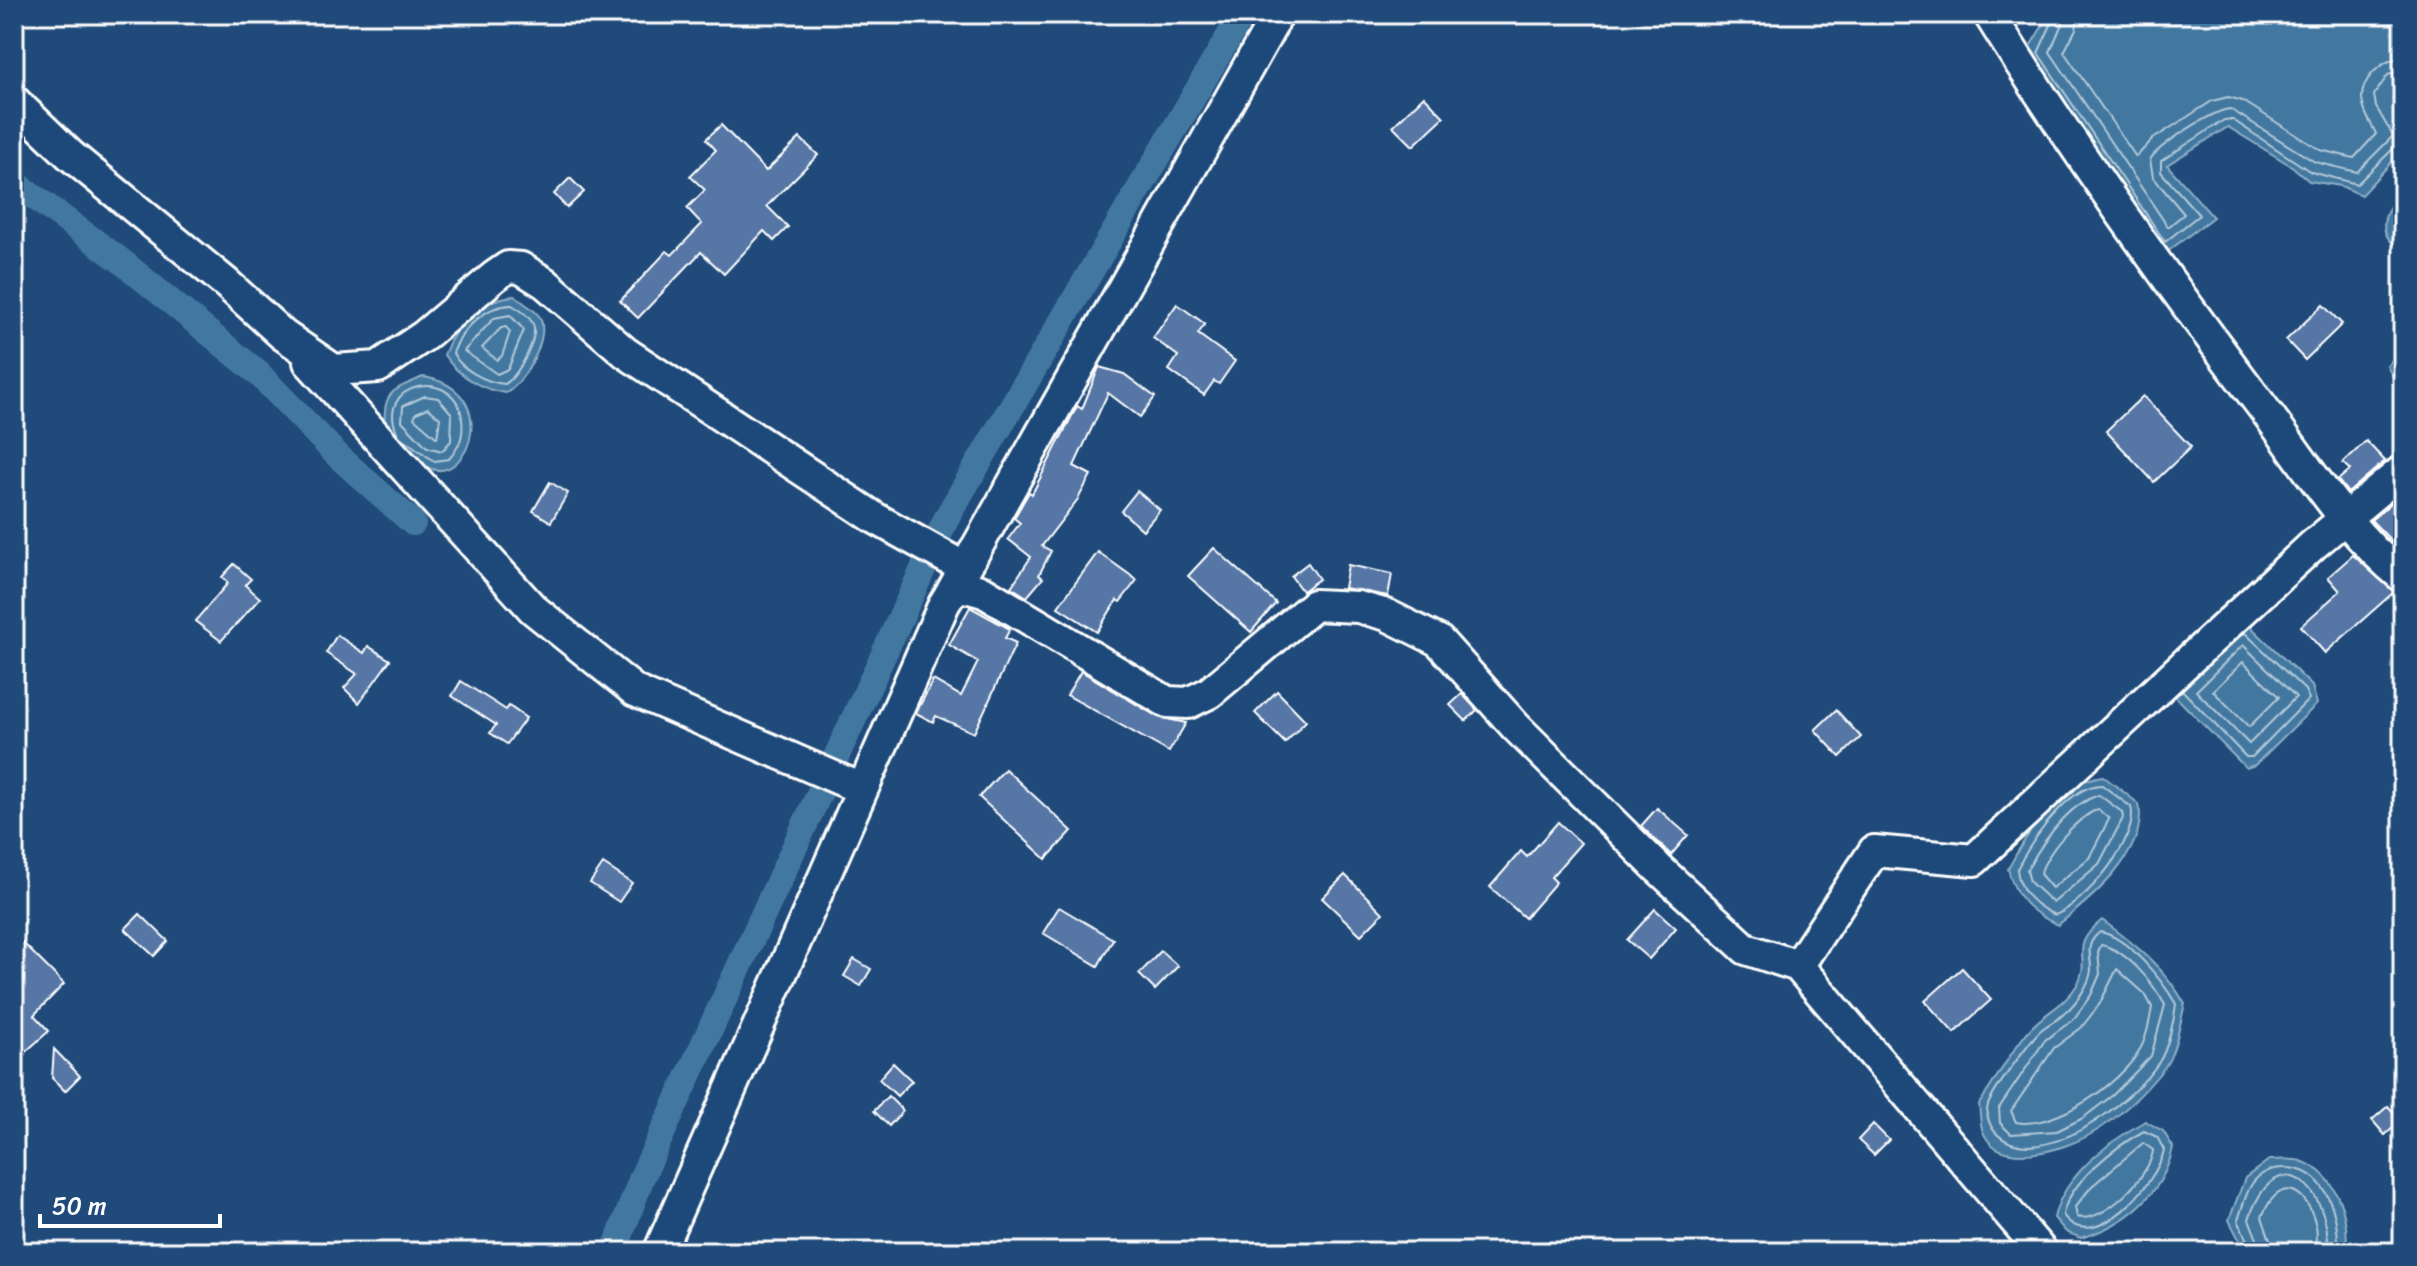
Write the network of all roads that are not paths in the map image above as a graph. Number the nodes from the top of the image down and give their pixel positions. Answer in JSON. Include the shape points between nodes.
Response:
{"nodes":[{"id":1,"x":1278,"y":14,"type":"edge"},
{"id":2,"x":1989,"y":14,"type":"edge"},
{"id":3,"x":14,"y":101,"type":"edge"},
{"id":4,"x":289,"y":339,"type":"junction"},
{"id":5,"x":2403,"y":470,"type":"edge"},
{"id":6,"x":2347,"y":520,"type":"junction"},
{"id":7,"x":2403,"y":577,"type":"edge"},
{"id":8,"x":959,"y":580,"type":"junction"},
{"id":9,"x":862,"y":789,"type":"junction"},
{"id":10,"x":1798,"y":966,"type":"junction"},
{"id":11,"x":659,"y":1252,"type":"edge"},
{"id":12,"x":2042,"y":1252,"type":"edge"}],
"edges":[{"from":1,"to":8,"type":"street"},
{"from":2,"to":6,"type":"street","via":[[2134,232]]},
{"from":3,"to":4,"type":"street","via":[[70,155]]},
{"from":4,"to":8,"type":"street","via":[[334,370],[378,367],[495,276],[508,267],[521,268],[626,353]]},
{"from":4,"to":9,"type":"street","via":[[533,609],[635,691]]},
{"from":5,"to":6,"type":"street"},
{"from":6,"to":7,"type":"street"},
{"from":6,"to":10,"type":"street","via":[[2313,545],[1974,860],[1874,851]]},
{"from":8,"to":9,"type":"street"},
{"from":8,"to":10,"type":"street","via":[[1167,702],[1188,703],[1209,693],[1314,605],[1387,615],[1439,641],[1515,726],[1746,949]]},
{"from":9,"to":11,"type":"street"},
{"from":10,"to":12,"type":"street"}]}
